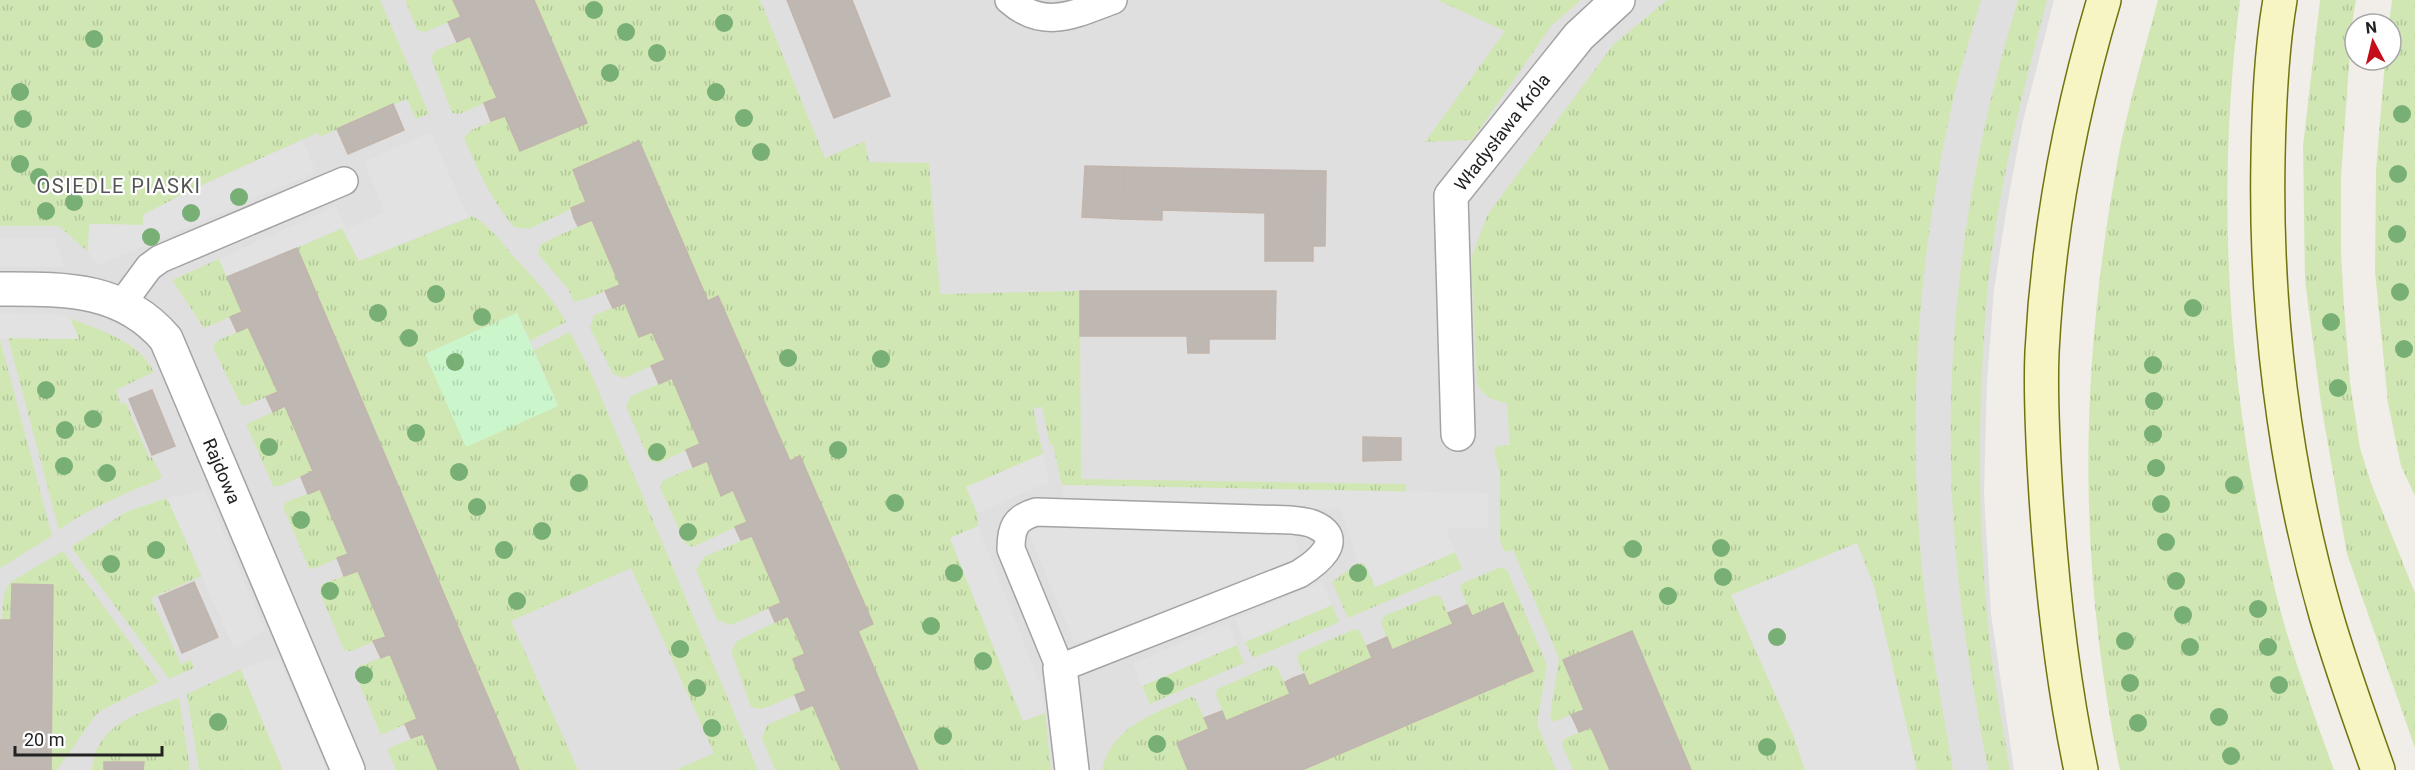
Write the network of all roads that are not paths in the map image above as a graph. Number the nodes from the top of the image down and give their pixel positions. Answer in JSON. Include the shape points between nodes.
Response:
{"nodes":[{"id":1,"x":1009,"y":0,"type":"edge"},
{"id":2,"x":1113,"y":0,"type":"edge"},
{"id":3,"x":1618,"y":0,"type":"edge"},
{"id":4,"x":2104,"y":0,"type":"edge"},
{"id":5,"x":2280,"y":0,"type":"edge"},
{"id":6,"x":344,"y":181,"type":"dead end"},
{"id":7,"x":0,"y":289,"type":"edge"},
{"id":8,"x":121,"y":305,"type":"junction"},
{"id":9,"x":1458,"y":434,"type":"dead end"},
{"id":10,"x":1060,"y":668,"type":"junction"},
{"id":11,"x":348,"y":770,"type":"edge"},
{"id":12,"x":1072,"y":770,"type":"edge"},
{"id":13,"x":2081,"y":770,"type":"edge"},
{"id":14,"x":2378,"y":770,"type":"edge"}],
"edges":[{"from":1,"to":2,"type":"lane","via":[[1020,10],[1057,18]]},
{"from":3,"to":9,"type":"street","name":"Władysława Króla","via":[[1579,36],[1451,196]]},
{"from":4,"to":13,"type":"main road","via":[[2062,174],[2048,267],[2042,353],[2049,540],[2058,633]]},
{"from":5,"to":14,"type":"main road","via":[[2270,108],[2267,209],[2271,314],[2279,382],[2301,512],[2326,615]]},
{"from":6,"to":8,"type":"lane","via":[[160,259],[149,267]]},
{"from":7,"to":8,"type":"street","name":"Rajdowa","via":[[84,292]]},
{"from":8,"to":11,"type":"street","name":"Rajdowa","via":[[143,317],[166,339]]},
{"from":10,"to":10,"type":"lane","via":[[1299,574],[1326,553],[1329,540],[1314,524],[1291,520],[1055,512],[1024,515],[1015,523],[1011,549]]},
{"from":10,"to":12,"type":"street"}]}
